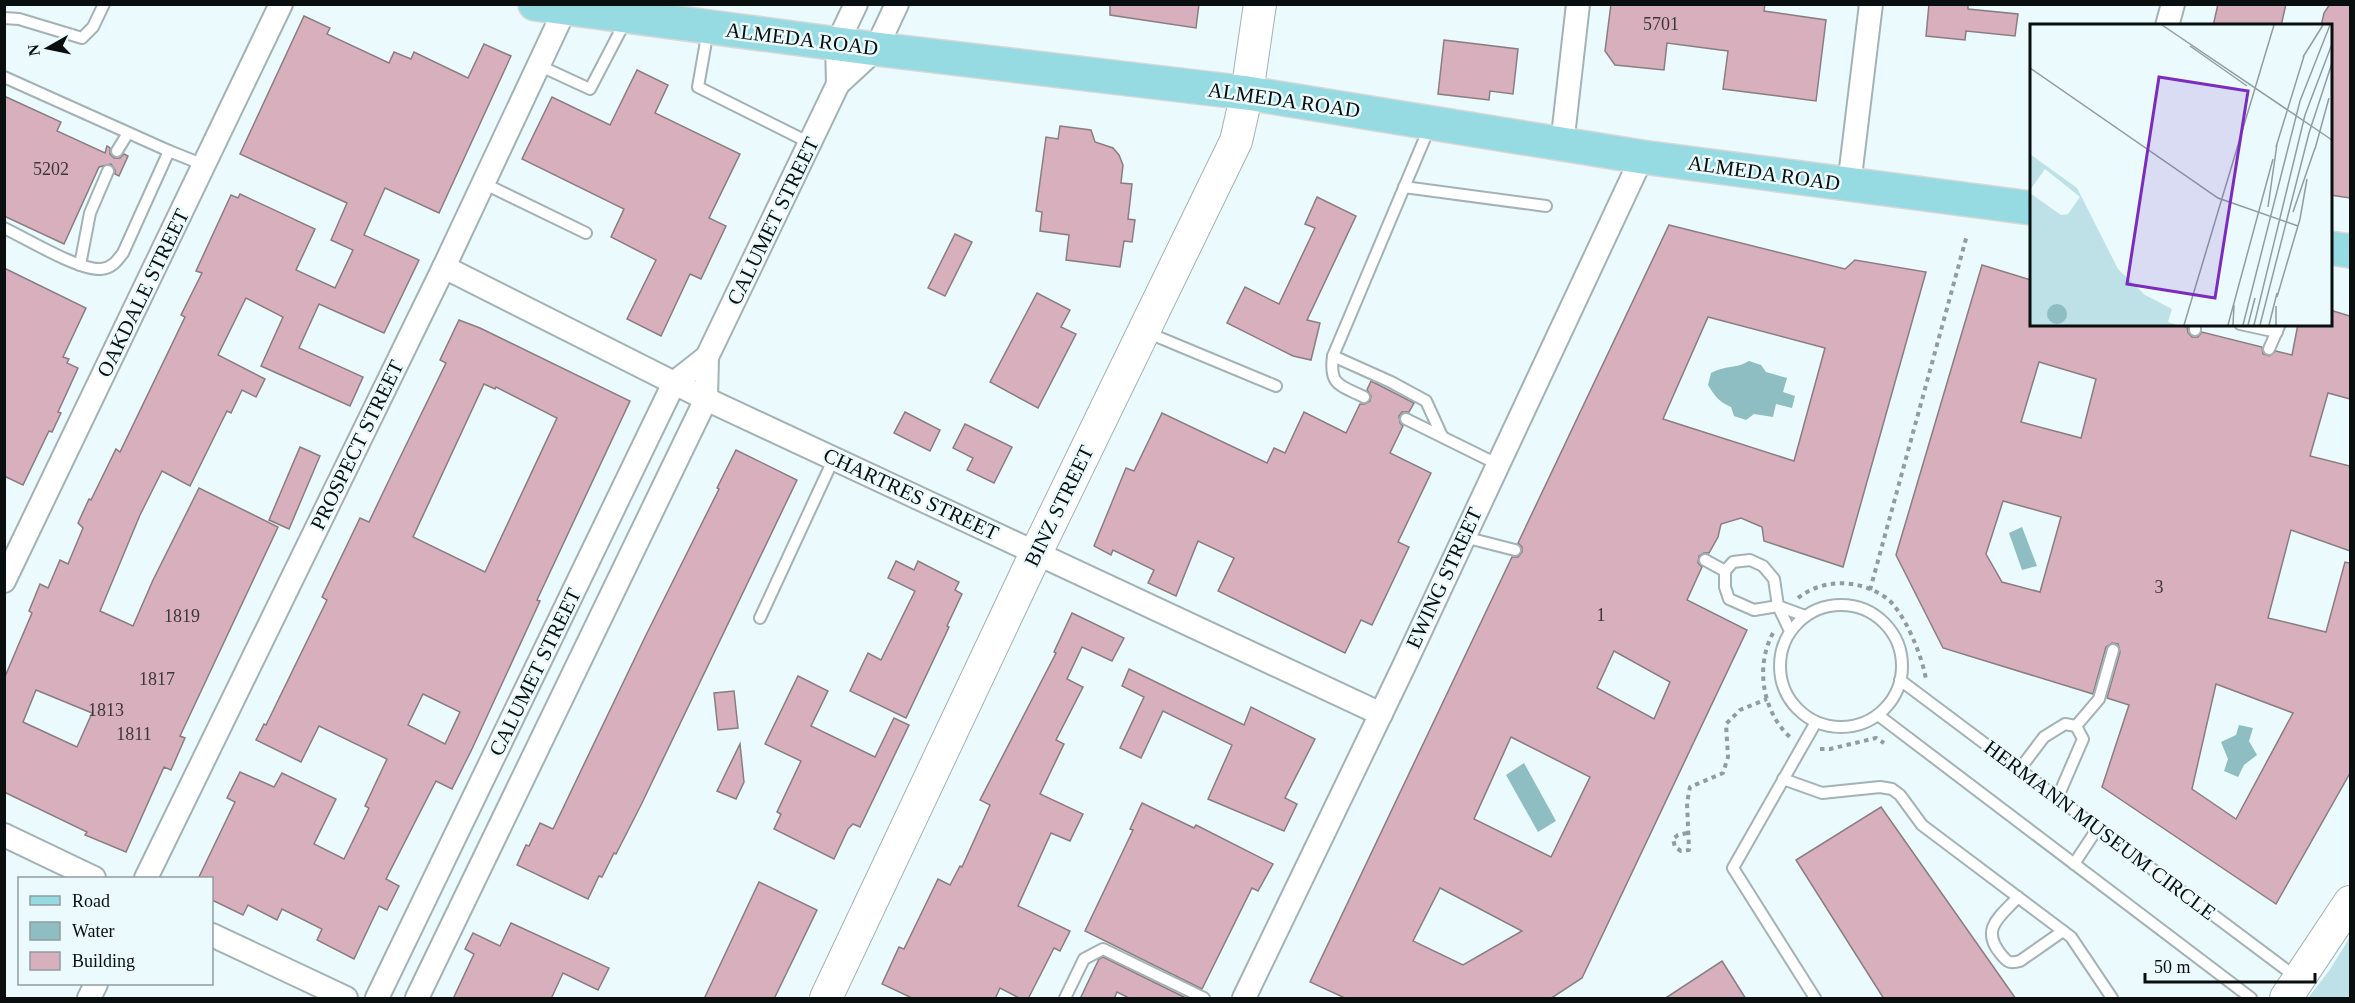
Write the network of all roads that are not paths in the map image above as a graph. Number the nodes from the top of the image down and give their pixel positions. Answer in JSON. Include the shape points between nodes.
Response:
{"nodes":[{"id":1,"x":104,"y":4,"type":"edge"},
{"id":2,"x":281,"y":4,"type":"edge"},
{"id":3,"x":856,"y":4,"type":"edge"},
{"id":4,"x":897,"y":4,"type":"edge"},
{"id":5,"x":1260,"y":4,"type":"edge"},
{"id":6,"x":1578,"y":4,"type":"edge"},
{"id":7,"x":1871,"y":4,"type":"edge"},
{"id":8,"x":2173,"y":4,"type":"edge"},
{"id":9,"x":550,"y":7,"type":"edge"},
{"id":10,"x":638,"y":13,"type":"edge"},
{"id":11,"x":4,"y":18,"type":"edge"},
{"id":12,"x":2168,"y":24,"type":"edge"},
{"id":13,"x":709,"y":27,"type":"junction"},
{"id":14,"x":837,"y":44,"type":"junction"},
{"id":15,"x":876,"y":49,"type":"junction"},
{"id":16,"x":538,"y":64,"type":"junction"},
{"id":17,"x":4,"y":77,"type":"edge"},
{"id":18,"x":838,"y":84,"type":"junction"},
{"id":19,"x":1247,"y":93,"type":"junction"},
{"id":20,"x":1431,"y":123,"type":"junction"},
{"id":21,"x":128,"y":133,"type":"junction"},
{"id":22,"x":810,"y":143,"type":"junction"},
{"id":23,"x":1562,"y":145,"type":"junction"},
{"id":24,"x":117,"y":151,"type":"dead end"},
{"id":25,"x":169,"y":151,"type":"junction"},
{"id":26,"x":1642,"y":156,"type":"junction"},
{"id":27,"x":204,"y":165,"type":"junction"},
{"id":28,"x":108,"y":171,"type":"dead end"},
{"id":29,"x":483,"y":183,"type":"junction"},
{"id":30,"x":1849,"y":185,"type":"junction"},
{"id":31,"x":1404,"y":187,"type":"junction"},
{"id":32,"x":1546,"y":206,"type":"dead end"},
{"id":33,"x":2030,"y":208,"type":"edge"},
{"id":34,"x":4,"y":228,"type":"edge"},
{"id":35,"x":586,"y":233,"type":"dead end"},
{"id":36,"x":80,"y":265,"type":"junction"},
{"id":37,"x":444,"y":267,"type":"junction"},
{"id":38,"x":2259,"y":326,"type":"edge"},
{"id":39,"x":2278,"y":328,"type":"edge"},
{"id":40,"x":1144,"y":331,"type":"junction"},
{"id":41,"x":2269,"y":349,"type":"dead end"},
{"id":42,"x":1333,"y":356,"type":"junction"},
{"id":43,"x":707,"y":357,"type":"junction"},
{"id":44,"x":674,"y":383,"type":"junction"},
{"id":45,"x":1276,"y":386,"type":"dead end"},
{"id":46,"x":1364,"y":397,"type":"dead end"},
{"id":47,"x":706,"y":399,"type":"junction"},
{"id":48,"x":1406,"y":419,"type":"dead end"},
{"id":49,"x":1442,"y":436,"type":"junction"},
{"id":50,"x":834,"y":458,"type":"junction"},
{"id":51,"x":1497,"y":464,"type":"junction"},
{"id":52,"x":1464,"y":537,"type":"junction"},
{"id":53,"x":1515,"y":550,"type":"dead end"},
{"id":54,"x":1036,"y":553,"type":"junction"},
{"id":55,"x":1705,"y":560,"type":"dead end"},
{"id":56,"x":1725,"y":571,"type":"junction"},
{"id":57,"x":4,"y":581,"type":"edge"},
{"id":58,"x":1783,"y":611,"type":"junction"},
{"id":59,"x":1805,"y":616,"type":"junction"},
{"id":60,"x":760,"y":618,"type":"dead end"},
{"id":61,"x":1790,"y":631,"type":"junction"},
{"id":62,"x":2113,"y":650,"type":"dead end"},
{"id":63,"x":1900,"y":680,"type":"junction"},
{"id":64,"x":1381,"y":714,"type":"junction"},
{"id":65,"x":1878,"y":715,"type":"junction"},
{"id":66,"x":1816,"y":722,"type":"junction"},
{"id":67,"x":2076,"y":726,"type":"junction"},
{"id":68,"x":2019,"y":770,"type":"junction"},
{"id":69,"x":1784,"y":779,"type":"junction"},
{"id":70,"x":2058,"y":799,"type":"junction"},
{"id":71,"x":2097,"y":829,"type":"junction"},
{"id":72,"x":4,"y":835,"type":"edge"},
{"id":73,"x":2074,"y":864,"type":"junction"},
{"id":74,"x":90,"y":877,"type":"edge"},
{"id":75,"x":147,"y":877,"type":"edge"},
{"id":76,"x":2018,"y":897,"type":"junction"},
{"id":77,"x":2350,"y":902,"type":"edge"},
{"id":78,"x":2063,"y":931,"type":"junction"},
{"id":79,"x":213,"y":935,"type":"edge"},
{"id":80,"x":95,"y":985,"type":"edge"},
{"id":81,"x":2293,"y":989,"type":"edge"},
{"id":82,"x":88,"y":999,"type":"edge"},
{"id":83,"x":346,"y":999,"type":"edge"},
{"id":84,"x":377,"y":999,"type":"edge"},
{"id":85,"x":417,"y":999,"type":"edge"},
{"id":86,"x":826,"y":999,"type":"edge"},
{"id":87,"x":1065,"y":999,"type":"edge"},
{"id":88,"x":1204,"y":999,"type":"edge"},
{"id":89,"x":1244,"y":999,"type":"edge"},
{"id":90,"x":1815,"y":999,"type":"edge"},
{"id":91,"x":2112,"y":999,"type":"edge"},
{"id":92,"x":2251,"y":999,"type":"edge"}],
"edges":[{"from":1,"to":11,"type":"lane","via":[[93,27],[82,38],[19,18]]},
{"from":2,"to":27,"type":"street","name":"OAKDALE STREET"},
{"from":3,"to":14,"type":"street"},
{"from":4,"to":15,"type":"street"},
{"from":5,"to":19,"type":"main road","name":"BINZ STREET"},
{"from":6,"to":23,"type":"street"},
{"from":7,"to":30,"type":"street"},
{"from":8,"to":12,"type":"street"},
{"from":9,"to":10,"type":"main road","name":"ALMEDA ROAD"},
{"from":9,"to":16,"type":"street","name":"PROSPECT STREET"},
{"from":10,"to":13,"type":"main road","name":"ALMEDA ROAD"},
{"from":10,"to":16,"type":"lane","via":[[590,89]]},
{"from":13,"to":14,"type":"main road","name":"ALMEDA ROAD"},
{"from":13,"to":22,"type":"lane","via":[[698,87]]},
{"from":14,"to":15,"type":"main road","name":"ALMEDA ROAD"},
{"from":14,"to":18,"type":"street","name":"CALUMET STREET"},
{"from":15,"to":18,"type":"street","name":"CALUMET STREET"},
{"from":15,"to":19,"type":"main road","name":"ALMEDA ROAD"},
{"from":16,"to":29,"type":"street","name":"PROSPECT STREET"},
{"from":17,"to":21,"type":"lane"},
{"from":18,"to":22,"type":"street","name":"CALUMET STREET"},
{"from":19,"to":20,"type":"main road","name":"ALMEDA ROAD"},
{"from":19,"to":40,"type":"main road","name":"BINZ STREET","via":[[1236,141]]},
{"from":20,"to":23,"type":"main road","name":"ALMEDA ROAD"},
{"from":20,"to":31,"type":"lane"},
{"from":21,"to":24,"type":"lane"},
{"from":21,"to":25,"type":"lane"},
{"from":22,"to":43,"type":"street","name":"CALUMET STREET"},
{"from":23,"to":26,"type":"main road","name":"ALMEDA ROAD"},
{"from":25,"to":27,"type":"lane"},
{"from":25,"to":36,"type":"lane","via":[[123,253],[113,265],[100,269]]},
{"from":26,"to":30,"type":"main road","name":"ALMEDA ROAD"},
{"from":26,"to":51,"type":"street","name":"EWING STREET"},
{"from":27,"to":57,"type":"street","name":"OAKDALE STREET"},
{"from":28,"to":36,"type":"lane","via":[[90,213]]},
{"from":29,"to":35,"type":"lane"},
{"from":29,"to":37,"type":"street","name":"PROSPECT STREET"},
{"from":30,"to":33,"type":"main road","name":"ALMEDA ROAD"},
{"from":31,"to":32,"type":"lane"},
{"from":31,"to":42,"type":"lane"},
{"from":34,"to":36,"type":"lane"},
{"from":37,"to":44,"type":"street","name":"CHARTRES STREET"},
{"from":37,"to":75,"type":"street","name":"PROSPECT STREET"},
{"from":38,"to":39,"type":"lane"},
{"from":39,"to":41,"type":"lane"},
{"from":40,"to":45,"type":"lane"},
{"from":40,"to":54,"type":"main road","name":"BINZ STREET"},
{"from":42,"to":46,"type":"lane","via":[[1333,378]]},
{"from":42,"to":49,"type":"lane","via":[[1426,401]]},
{"from":43,"to":44,"type":"street","name":"CALUMET STREET"},
{"from":43,"to":47,"type":"street","name":"CALUMET STREET"},
{"from":44,"to":47,"type":"street","name":"CHARTRES STREET"},
{"from":44,"to":84,"type":"street","name":"CALUMET STREET"},
{"from":47,"to":50,"type":"street","name":"CHARTRES STREET"},
{"from":47,"to":85,"type":"street","name":"CALUMET STREET"},
{"from":48,"to":49,"type":"lane"},
{"from":49,"to":51,"type":"lane"},
{"from":50,"to":54,"type":"street","name":"CHARTRES STREET"},
{"from":50,"to":60,"type":"lane"},
{"from":51,"to":52,"type":"street","name":"EWING STREET"},
{"from":52,"to":53,"type":"lane"},
{"from":52,"to":64,"type":"street","name":"EWING STREET"},
{"from":54,"to":64,"type":"street","name":"CHARTRES STREET"},
{"from":54,"to":86,"type":"main road","name":"BINZ STREET"},
{"from":55,"to":56,"type":"lane"},
{"from":56,"to":58,"type":"lane","via":[[1729,598],[1754,610]]},
{"from":56,"to":58,"type":"lane","via":[[1733,562],[1750,560],[1763,566],[1774,579]]},
{"from":58,"to":59,"type":"lane"},
{"from":58,"to":61,"type":"lane"},
{"from":59,"to":61,"type":"lane"},
{"from":59,"to":63,"type":"lane","via":[[1824,607],[1845,604],[1866,609],[1883,621],[1896,638],[1902,659]]},
{"from":61,"to":66,"type":"lane","via":[[1782,651],[1780,672],[1786,692],[1798,710]]},
{"from":62,"to":67,"type":"lane","via":[[2100,699]]},
{"from":63,"to":65,"type":"lane","via":[[1892,699]]},
{"from":63,"to":68,"type":"lane","name":"HERMANN MUSEUM CIRCLE"},
{"from":64,"to":89,"type":"street","name":"EWING STREET"},
{"from":65,"to":66,"type":"lane","via":[[1848,727]]},
{"from":65,"to":73,"type":"lane","name":"HERMANN MUSEUM CIRCLE"},
{"from":66,"to":69,"type":"lane"},
{"from":67,"to":68,"type":"lane","via":[[2066,724],[2044,737]]},
{"from":67,"to":70,"type":"lane","via":[[2083,740]]},
{"from":68,"to":70,"type":"lane","name":"HERMANN MUSEUM CIRCLE"},
{"from":69,"to":76,"type":"lane","via":[[1822,793],[1892,789],[1922,825]]},
{"from":69,"to":90,"type":"lane","via":[[1733,868]]},
{"from":70,"to":71,"type":"lane","name":"HERMANN MUSEUM CIRCLE"},
{"from":71,"to":73,"type":"lane"},
{"from":71,"to":81,"type":"lane","name":"HERMANN MUSEUM CIRCLE"},
{"from":72,"to":74,"type":"street"},
{"from":73,"to":92,"type":"lane","name":"HERMANN MUSEUM CIRCLE"},
{"from":76,"to":78,"type":"lane"},
{"from":76,"to":78,"type":"lane","via":[[1991,931],[1992,940],[2006,962],[2020,961]]},
{"from":77,"to":81,"type":"main road"},
{"from":78,"to":91,"type":"lane","via":[[2078,944]]},
{"from":79,"to":83,"type":"street"},
{"from":80,"to":82,"type":"street"},
{"from":87,"to":88,"type":"lane","via":[[1084,959],[1103,949]]}]}
